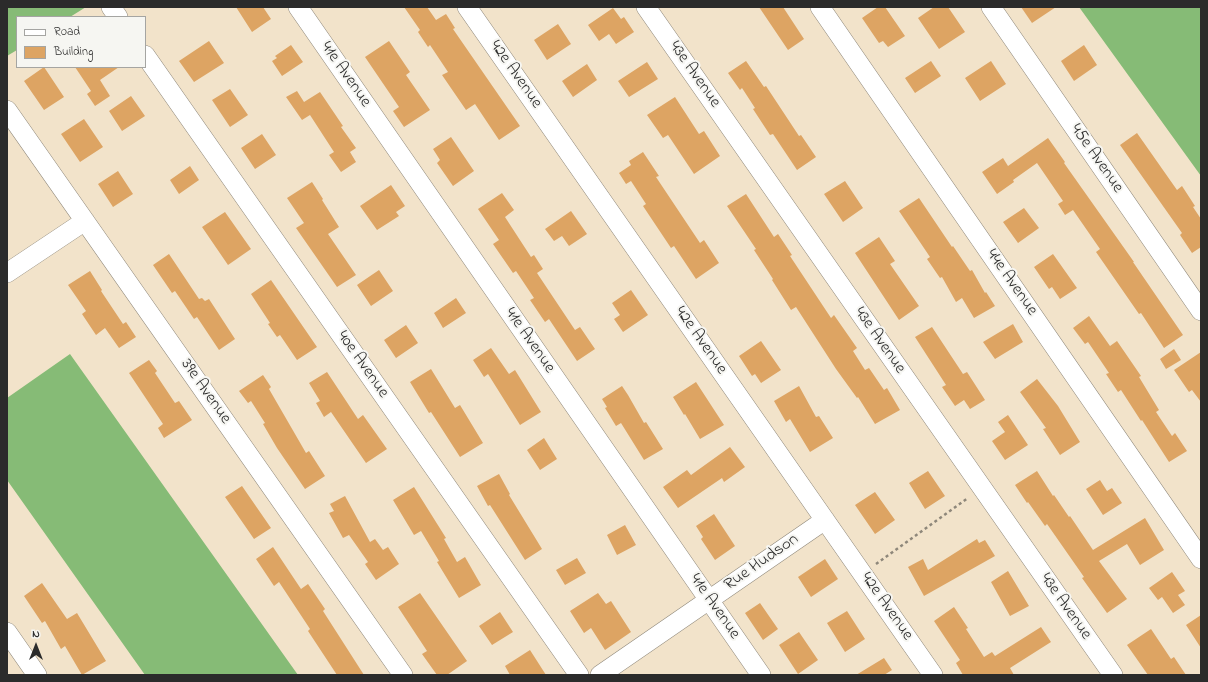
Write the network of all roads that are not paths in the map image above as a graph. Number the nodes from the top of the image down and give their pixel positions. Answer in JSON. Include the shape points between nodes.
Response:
{"nodes":[{"id":1,"x":111,"y":7,"type":"edge"},
{"id":2,"x":298,"y":7,"type":"edge"},
{"id":3,"x":467,"y":7,"type":"edge"},
{"id":4,"x":646,"y":7,"type":"edge"},
{"id":5,"x":820,"y":7,"type":"edge"},
{"id":6,"x":991,"y":7,"type":"edge"},
{"id":7,"x":117,"y":16,"type":"edge"},
{"id":8,"x":146,"y":56,"type":"edge"},
{"id":9,"x":7,"y":110,"type":"edge"},
{"id":10,"x":85,"y":221,"type":"junction"},
{"id":11,"x":7,"y":273,"type":"edge"},
{"id":12,"x":1201,"y":311,"type":"edge"},
{"id":13,"x":825,"y":520,"type":"junction"},
{"id":14,"x":1201,"y":559,"type":"edge"},
{"id":15,"x":709,"y":600,"type":"junction"},
{"id":16,"x":7,"y":632,"type":"edge"},
{"id":17,"x":37,"y":675,"type":"edge"},
{"id":18,"x":403,"y":675,"type":"edge"},
{"id":19,"x":579,"y":675,"type":"edge"},
{"id":20,"x":600,"y":675,"type":"edge"},
{"id":21,"x":760,"y":675,"type":"edge"},
{"id":22,"x":934,"y":675,"type":"edge"},
{"id":23,"x":1113,"y":675,"type":"edge"}],
"edges":[{"from":1,"to":7,"type":"street"},
{"from":2,"to":15,"type":"street","name":"41e Avenue"},
{"from":3,"to":13,"type":"street","name":"42e Avenue"},
{"from":4,"to":23,"type":"street","name":"43e Avenue"},
{"from":5,"to":14,"type":"street","name":"44e Avenue"},
{"from":6,"to":12,"type":"street","name":"45e Avenue"},
{"from":8,"to":19,"type":"street","name":"40e Avenue"},
{"from":9,"to":10,"type":"street","name":"39e Avenue"},
{"from":10,"to":11,"type":"street"},
{"from":10,"to":18,"type":"street","name":"39e Avenue"},
{"from":13,"to":15,"type":"street","name":"Rue Hudson"},
{"from":13,"to":22,"type":"street","name":"42e Avenue"},
{"from":15,"to":20,"type":"street","name":"Rue Hudson"},
{"from":15,"to":21,"type":"street","name":"41e Avenue"},
{"from":16,"to":17,"type":"street"}]}
